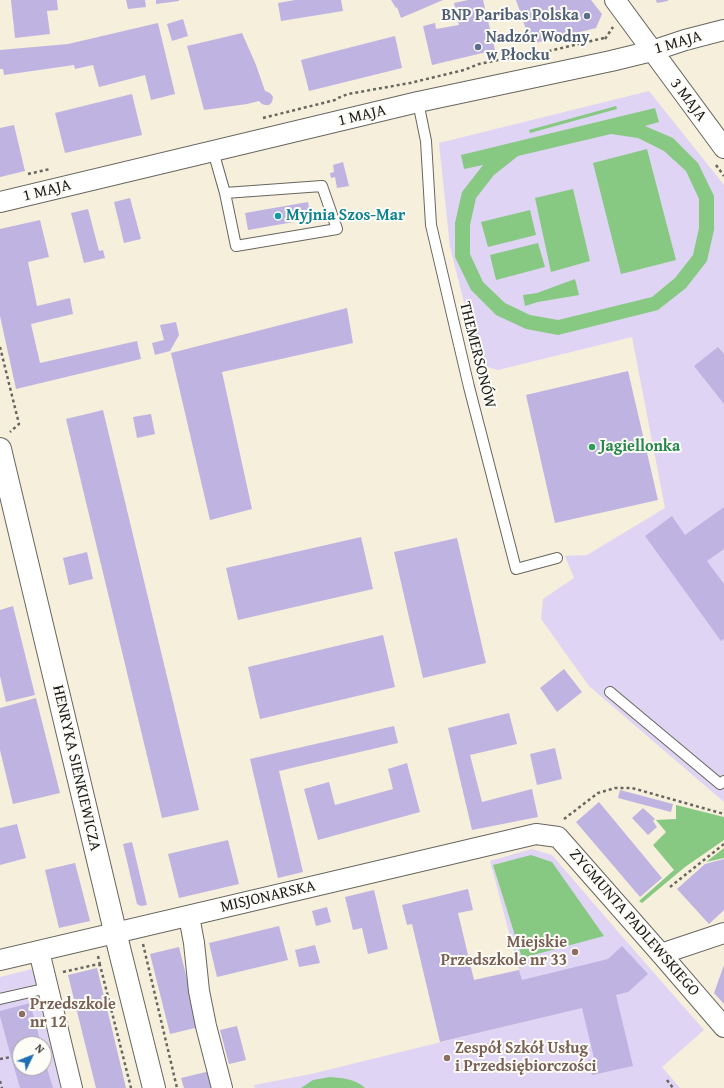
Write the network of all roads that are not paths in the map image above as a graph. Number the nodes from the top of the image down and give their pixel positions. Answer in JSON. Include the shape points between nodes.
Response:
{"nodes":[{"id":1,"x":615,"y":0,"type":"edge"},
{"id":2,"x":724,"y":30,"type":"edge"},
{"id":3,"x":652,"y":51,"type":"junction"},
{"id":4,"x":418,"y":102,"type":"junction"},
{"id":5,"x":724,"y":148,"type":"edge"},
{"id":6,"x":213,"y":150,"type":"junction"},
{"id":7,"x":225,"y":193,"type":"junction"},
{"id":8,"x":0,"y":202,"type":"edge"},
{"id":9,"x":0,"y":449,"type":"edge"},
{"id":10,"x":557,"y":558,"type":"dead end"},
{"id":11,"x":610,"y":692,"type":"dead end"},
{"id":12,"x":724,"y":781,"type":"edge"},
{"id":13,"x":536,"y":834,"type":"joint"},
{"id":14,"x":189,"y":916,"type":"junction"},
{"id":15,"x":115,"y":933,"type":"junction"},
{"id":16,"x":724,"y":933,"type":"edge"},
{"id":17,"x":40,"y":951,"type":"junction"},
{"id":18,"x":661,"y":954,"type":"junction"},
{"id":19,"x":0,"y":960,"type":"edge"},
{"id":20,"x":47,"y":982,"type":"junction"},
{"id":21,"x":0,"y":999,"type":"edge"},
{"id":22,"x":724,"y":1027,"type":"edge"},
{"id":23,"x":72,"y":1088,"type":"edge"},
{"id":24,"x":154,"y":1088,"type":"edge"},
{"id":25,"x":222,"y":1088,"type":"edge"}],
"edges":[{"from":1,"to":3,"type":"street","name":"3 MAJA"},
{"from":2,"to":3,"type":"street","name":"1 MAJA"},
{"from":3,"to":4,"type":"street","name":"1 MAJA"},
{"from":3,"to":5,"type":"street","name":"3 MAJA"},
{"from":4,"to":6,"type":"street","name":"1 MAJA"},
{"from":4,"to":10,"type":"lane","name":"THEMERSONÓW","via":[[426,141],[431,225],[516,569]]},
{"from":6,"to":7,"type":"lane"},
{"from":6,"to":8,"type":"street","name":"1 MAJA"},
{"from":7,"to":7,"type":"lane","via":[[236,246],[336,229],[322,186]]},
{"from":9,"to":15,"type":"street","name":"HENRYKA SIENKIEWICZA"},
{"from":11,"to":12,"type":"lane","via":[[720,784]]},
{"from":13,"to":14,"type":"street","name":"MISJONARSKA"},
{"from":13,"to":18,"type":"street","name":"ZYGMUNTA PADLEWSKIEGO","via":[[558,837]]},
{"from":14,"to":15,"type":"street","name":"MISJONARSKA"},
{"from":14,"to":25,"type":"street","via":[[199,991]]},
{"from":15,"to":17,"type":"street","name":"MISJONARSKA"},
{"from":15,"to":24,"type":"street","name":"HENRYKA SIENKIEWICZA"},
{"from":16,"to":18,"type":"street"},
{"from":17,"to":19,"type":"street","name":"MISJONARSKA"},
{"from":17,"to":20,"type":"street"},
{"from":18,"to":22,"type":"street","name":"ZYGMUNTA PADLEWSKIEGO"},
{"from":20,"to":21,"type":"lane"},
{"from":20,"to":23,"type":"street"}]}
